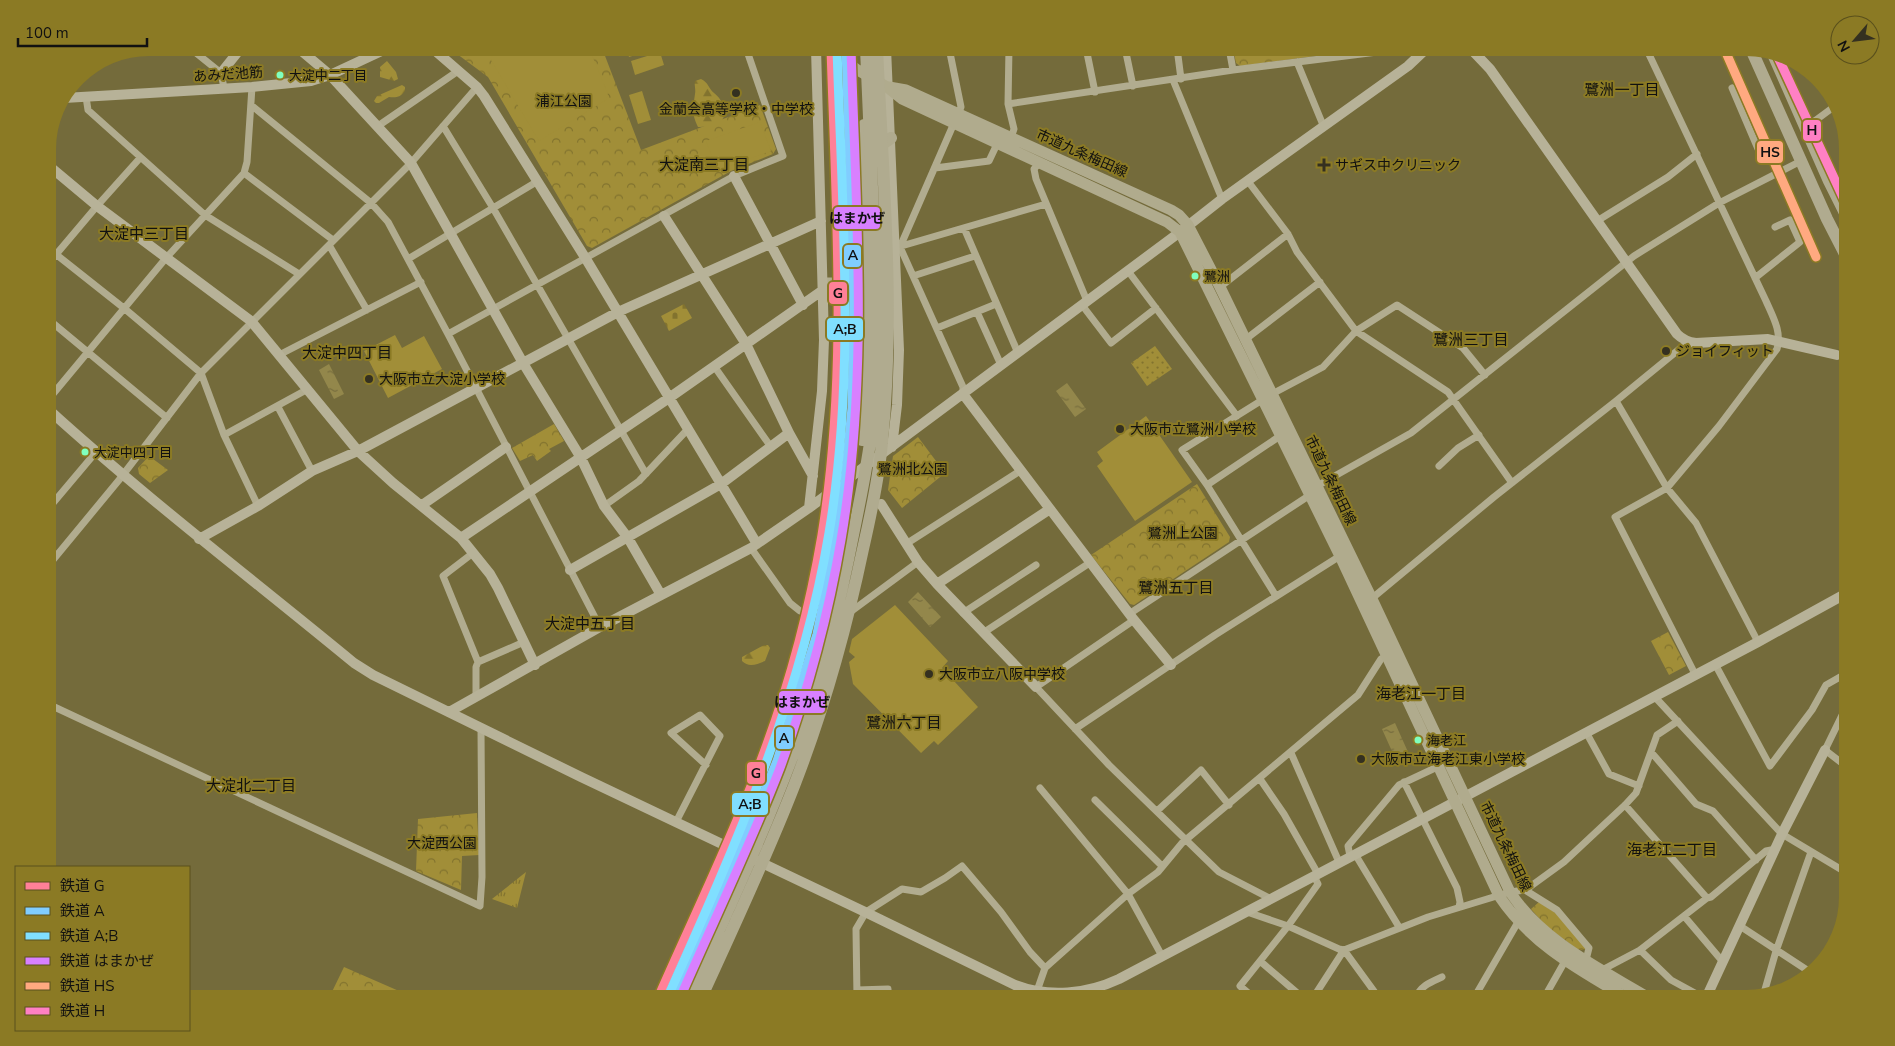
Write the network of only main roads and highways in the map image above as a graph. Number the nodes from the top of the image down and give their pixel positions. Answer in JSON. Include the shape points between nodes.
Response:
{"nodes":[{"id":1,"x":839,"y":56,"type":"edge"},
{"id":2,"x":866,"y":56,"type":"edge"},
{"id":3,"x":877,"y":56,"type":"edge"},
{"id":4,"x":1754,"y":57,"type":"edge"},
{"id":5,"x":1777,"y":62,"type":"edge"},
{"id":6,"x":866,"y":75,"type":"junction"},
{"id":7,"x":956,"y":118,"type":"junction"},
{"id":8,"x":891,"y":138,"type":"road end"},
{"id":9,"x":863,"y":185,"type":"junction"},
{"id":10,"x":1839,"y":200,"type":"edge"},
{"id":11,"x":1184,"y":229,"type":"junction"},
{"id":12,"x":1839,"y":242,"type":"edge"},
{"id":13,"x":1268,"y":397,"type":"junction"},
{"id":14,"x":857,"y":514,"type":"junction"},
{"id":15,"x":1367,"y":602,"type":"junction"},
{"id":16,"x":1460,"y":799,"type":"junction"},
{"id":17,"x":1505,"y":894,"type":"junction"},
{"id":18,"x":692,"y":990,"type":"edge"},
{"id":19,"x":704,"y":990,"type":"edge"},
{"id":20,"x":1614,"y":990,"type":"edge"},
{"id":21,"x":1636,"y":990,"type":"edge"}],
"edges":[{"from":1,"to":6,"type":"main road","name":"市道九条梅田線"},
{"from":2,"to":14,"type":"highway","bridge":true,"via":[[876,262],[875,379],[872,427]]},
{"from":3,"to":19,"type":"highway","bridge":true,"via":[[888,314],[887,381],[877,482],[844,632],[813,732],[772,840]]},
{"from":4,"to":12,"type":"highway"},
{"from":5,"to":10,"type":"highway"},
{"from":6,"to":7,"type":"main road","name":"市道九条梅田線","via":[[887,87],[906,90]]},
{"from":6,"to":9,"type":"highway"},
{"from":7,"to":11,"type":"main road","name":"市道九条梅田線","via":[[997,144]]},
{"from":7,"to":11,"type":"main road","name":"市道九条梅田線","via":[[1011,138],[1170,210],[1179,215]]},
{"from":8,"to":9,"type":"highway","via":[[874,149]]},
{"from":9,"to":14,"type":"highway","bridge":true,"via":[[865,377]]},
{"from":11,"to":13,"type":"main road","name":"市道九条梅田線"},
{"from":11,"to":13,"type":"main road","name":"市道九条梅田線","via":[[1220,287],[1246,339]]},
{"from":13,"to":15,"type":"main road","name":"市道九条梅田線","via":[[1317,486]]},
{"from":13,"to":15,"type":"main road","name":"市道九条梅田線","via":[[1280,436],[1340,556]]},
{"from":14,"to":18,"type":"highway","bridge":true,"via":[[832,629],[803,728],[761,835]]},
{"from":15,"to":16,"type":"main road","name":"市道九条梅田線"},
{"from":15,"to":16,"type":"main road","name":"市道九条梅田線","via":[[1386,656]]},
{"from":16,"to":17,"type":"main road","name":"市道九条梅田線"},
{"from":17,"to":20,"type":"main road","name":"市道九条梅田線","via":[[1518,922],[1547,948]]},
{"from":17,"to":21,"type":"main road","name":"市道九条梅田線","via":[[1543,930]]}]}
